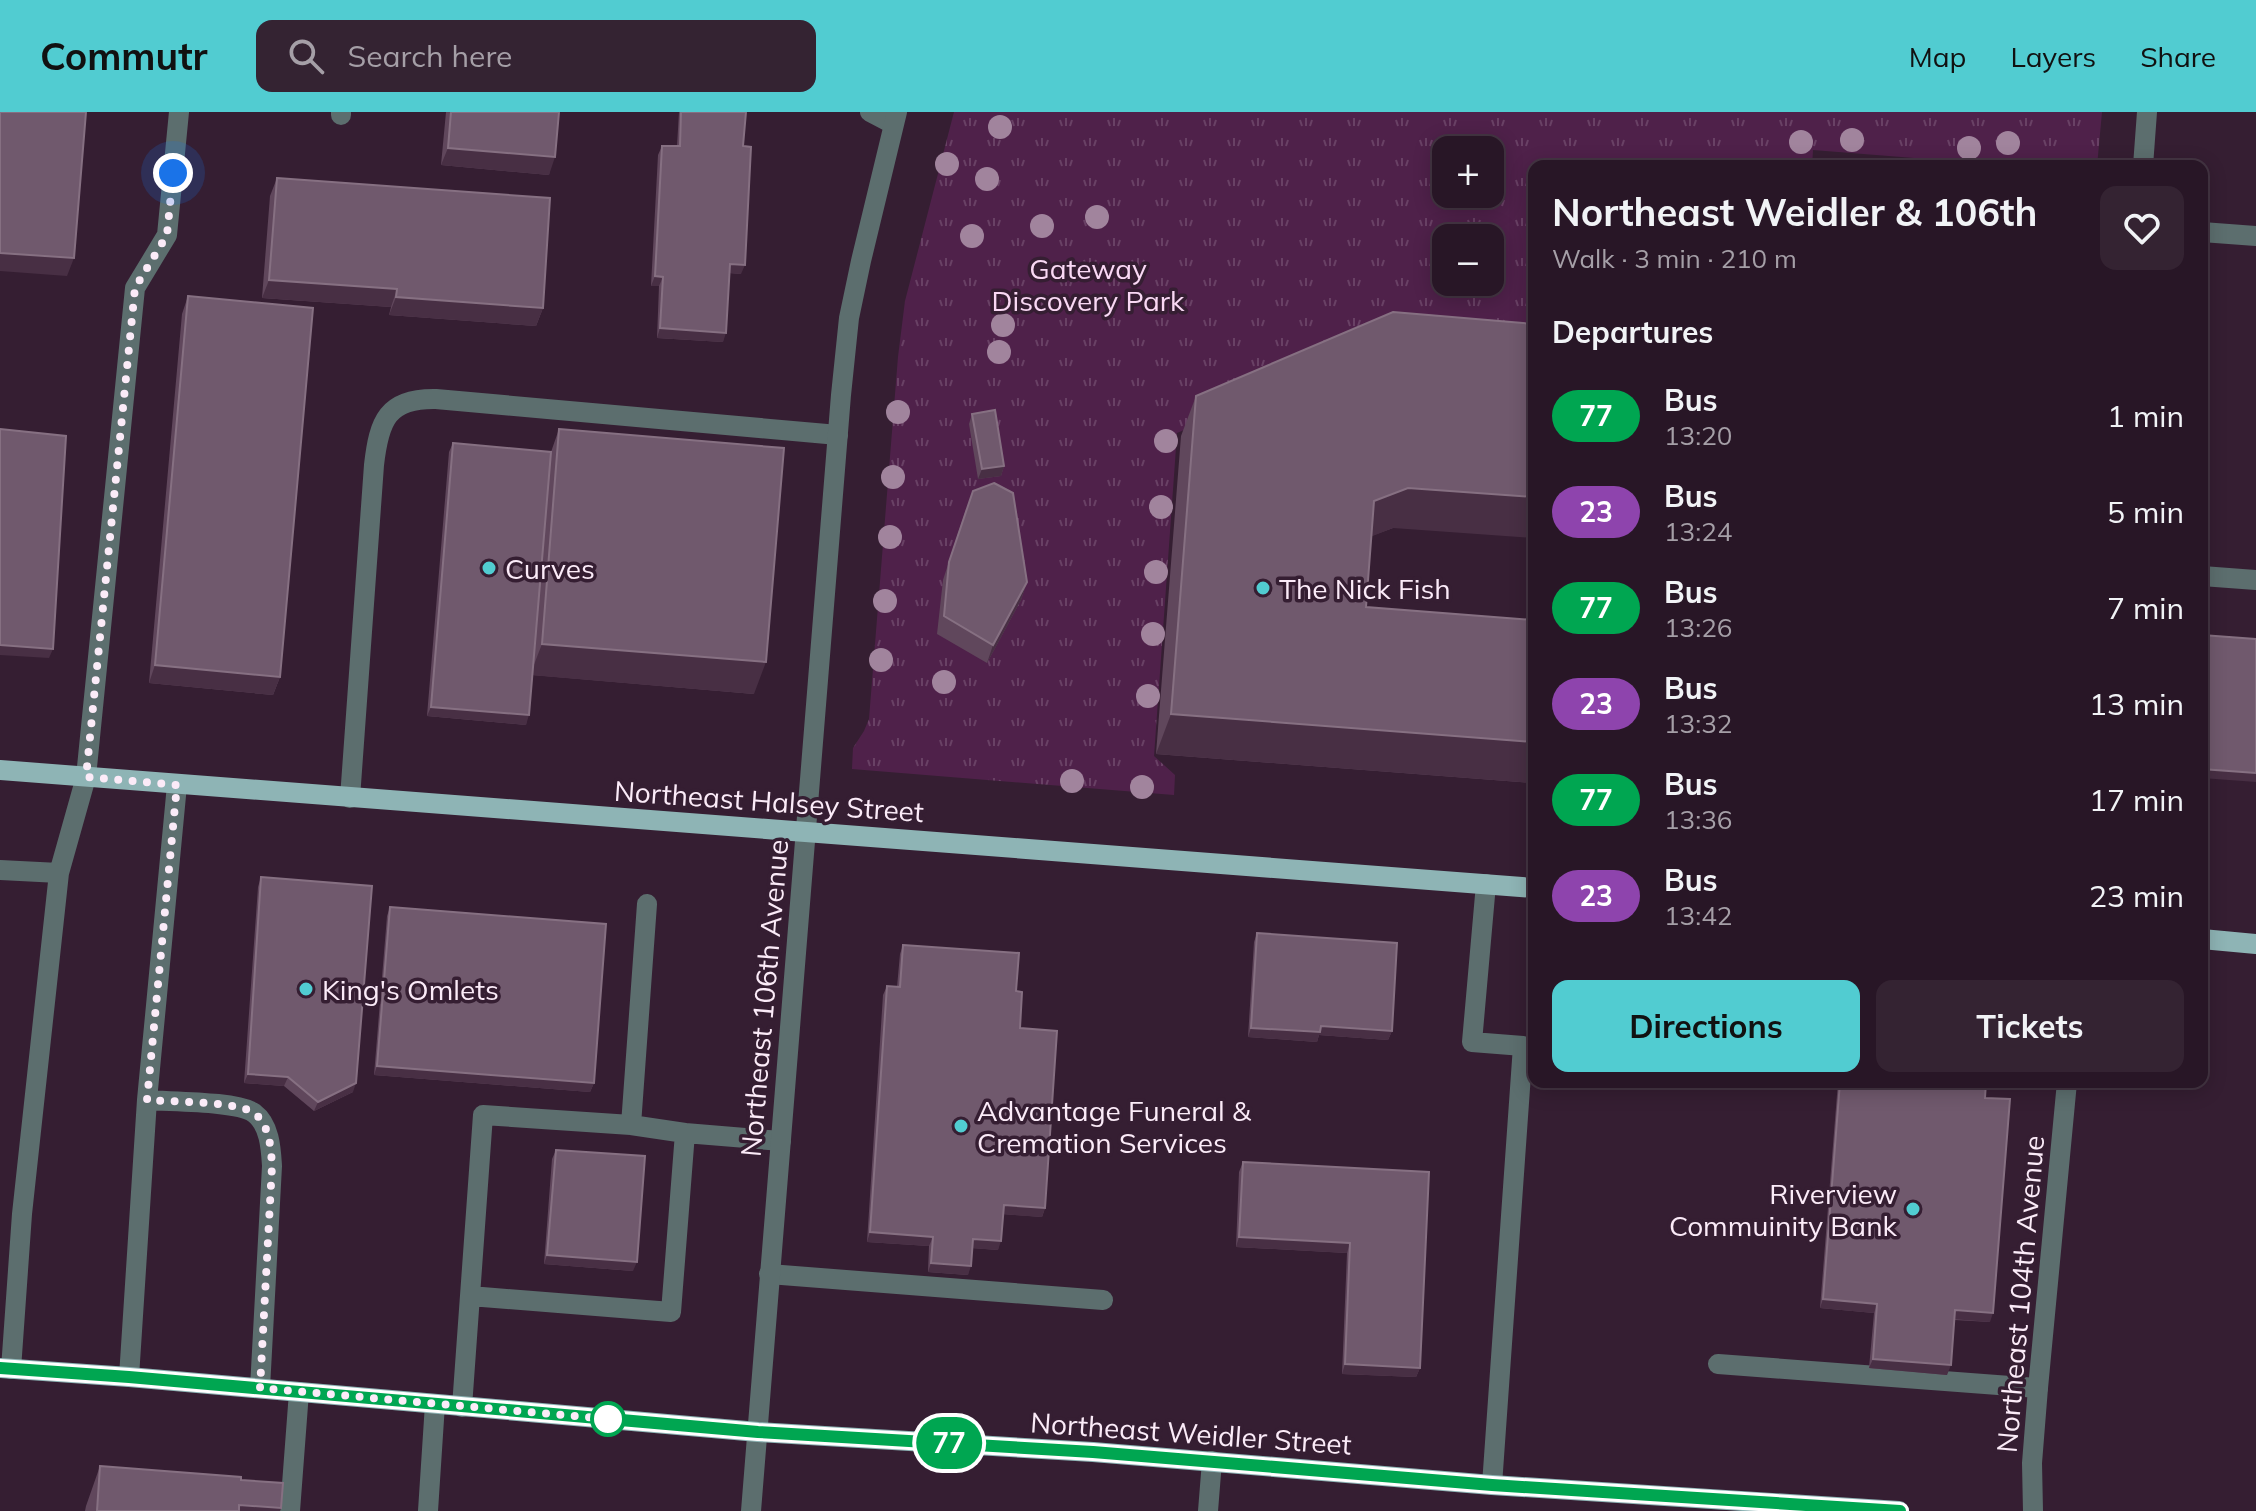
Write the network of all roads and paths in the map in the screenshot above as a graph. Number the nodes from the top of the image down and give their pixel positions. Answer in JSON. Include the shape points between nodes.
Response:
{"nodes":[{"id":1,"x":179,"y":112,"type":"edge"},
{"id":2,"x":870,"y":112,"type":"edge"},
{"id":3,"x":2147,"y":112,"type":"edge"},
{"id":4,"x":895,"y":118,"type":"edge"},
{"id":5,"x":2143,"y":160,"type":"edge"},
{"id":6,"x":2208,"y":232,"type":"edge"},
{"id":7,"x":2256,"y":236,"type":"edge"},
{"id":8,"x":838,"y":435,"type":"junction"},
{"id":9,"x":2208,"y":576,"type":"edge"},
{"id":10,"x":2256,"y":580,"type":"edge"},
{"id":11,"x":0,"y":770,"type":"edge"},
{"id":12,"x":86,"y":777,"type":"junction"},
{"id":13,"x":177,"y":785,"type":"junction"},
{"id":14,"x":350,"y":798,"type":"junction"},
{"id":15,"x":806,"y":832,"type":"junction"},
{"id":16,"x":0,"y":870,"type":"edge"},
{"id":17,"x":59,"y":873,"type":"junction"},
{"id":18,"x":1486,"y":884,"type":"junction"},
{"id":19,"x":1528,"y":888,"type":"edge"},
{"id":20,"x":647,"y":904,"type":"dead end"},
{"id":21,"x":2208,"y":940,"type":"edge"},
{"id":22,"x":2256,"y":944,"type":"edge"},
{"id":23,"x":1528,"y":1046,"type":"edge"},
{"id":24,"x":1528,"y":1058,"type":"edge"},
{"id":25,"x":2066,"y":1088,"type":"edge"},
{"id":26,"x":147,"y":1100,"type":"junction"},
{"id":27,"x":631,"y":1125,"type":"junction"},
{"id":28,"x":685,"y":1133,"type":"junction"},
{"id":29,"x":781,"y":1141,"type":"junction"},
{"id":30,"x":769,"y":1274,"type":"junction"},
{"id":31,"x":470,"y":1296,"type":"junction"},
{"id":32,"x":1103,"y":1300,"type":"dead end"},
{"id":33,"x":1718,"y":1364,"type":"dead end"},
{"id":34,"x":6,"y":1369,"type":"edge"},
{"id":35,"x":129,"y":1377,"type":"junction"},
{"id":36,"x":260,"y":1388,"type":"junction"},
{"id":37,"x":2038,"y":1388,"type":"junction"},
{"id":38,"x":299,"y":1392,"type":"junction"},
{"id":39,"x":435,"y":1404,"type":"junction"},
{"id":40,"x":462,"y":1407,"type":"junction"},
{"id":41,"x":758,"y":1432,"type":"junction"},
{"id":42,"x":1212,"y":1461,"type":"junction"},
{"id":43,"x":1492,"y":1485,"type":"junction"},
{"id":44,"x":290,"y":1511,"type":"edge"},
{"id":45,"x":428,"y":1511,"type":"edge"},
{"id":46,"x":751,"y":1511,"type":"edge"},
{"id":47,"x":1208,"y":1511,"type":"edge"},
{"id":48,"x":1899,"y":1511,"type":"edge"},
{"id":49,"x":2033,"y":1511,"type":"edge"}],
"edges":[{"from":1,"to":12,"type":"street","via":[[167,235],[135,288]]},
{"from":2,"to":4,"type":"street"},
{"from":3,"to":5,"type":"street"},
{"from":4,"to":8,"type":"street","name":"Northeast 106th Avenue","via":[[849,318]]},
{"from":6,"to":7,"type":"street"},
{"from":8,"to":14,"type":"street","via":[[436,399],[398,405],[385,419],[376,442]]},
{"from":8,"to":15,"type":"street","name":"Northeast 106th Avenue"},
{"from":9,"to":10,"type":"street"},
{"from":11,"to":12,"type":"main road","name":"Northeast Halsey Street"},
{"from":12,"to":13,"type":"main road","name":"Northeast Halsey Street"},
{"from":12,"to":17,"type":"street"},
{"from":13,"to":14,"type":"main road","name":"Northeast Halsey Street"},
{"from":13,"to":26,"type":"street"},
{"from":14,"to":15,"type":"main road","name":"Northeast Halsey Street"},
{"from":15,"to":18,"type":"main road","name":"Northeast Halsey Street"},
{"from":15,"to":29,"type":"street","name":"Northeast 106th Avenue"},
{"from":16,"to":17,"type":"street"},
{"from":17,"to":34,"type":"street"},
{"from":18,"to":19,"type":"main road","name":"Northeast Halsey Street"},
{"from":18,"to":23,"type":"street","via":[[1472,1042]]},
{"from":20,"to":27,"type":"street"},
{"from":21,"to":22,"type":"main road"},
{"from":24,"to":43,"type":"street"},
{"from":25,"to":37,"type":"street","name":"Northeast 104th Avenue"},
{"from":26,"to":35,"type":"street"},
{"from":26,"to":36,"type":"street","via":[[232,1106],[254,1113],[264,1125],[272,1166]]},
{"from":27,"to":28,"type":"street"},
{"from":27,"to":31,"type":"street","via":[[483,1115]]},
{"from":28,"to":29,"type":"street"},
{"from":28,"to":31,"type":"street","via":[[671,1312]]},
{"from":29,"to":30,"type":"street","name":"Northeast 106th Avenue"},
{"from":30,"to":32,"type":"street"},
{"from":30,"to":41,"type":"street","name":"Northeast 106th Avenue"},
{"from":31,"to":40,"type":"street"},
{"from":33,"to":37,"type":"street"},
{"from":34,"to":35,"type":"main road","name":"Northeast Weidler Street"},
{"from":35,"to":36,"type":"main road","name":"Northeast Weidler Street"},
{"from":36,"to":38,"type":"main road","name":"Northeast Weidler Street"},
{"from":37,"to":49,"type":"street","name":"Northeast 104th Avenue"},
{"from":38,"to":39,"type":"main road","name":"Northeast Weidler Street"},
{"from":38,"to":44,"type":"street"},
{"from":39,"to":40,"type":"main road","name":"Northeast Weidler Street"},
{"from":39,"to":45,"type":"street"},
{"from":40,"to":41,"type":"main road","name":"Northeast Weidler Street"},
{"from":41,"to":42,"type":"main road","name":"Northeast Weidler Street"},
{"from":41,"to":46,"type":"street","name":"Northeast 106th Avenue"},
{"from":42,"to":43,"type":"main road","name":"Northeast Weidler Street"},
{"from":42,"to":47,"type":"street"},
{"from":43,"to":48,"type":"main road","name":"Northeast Weidler Street"}]}
